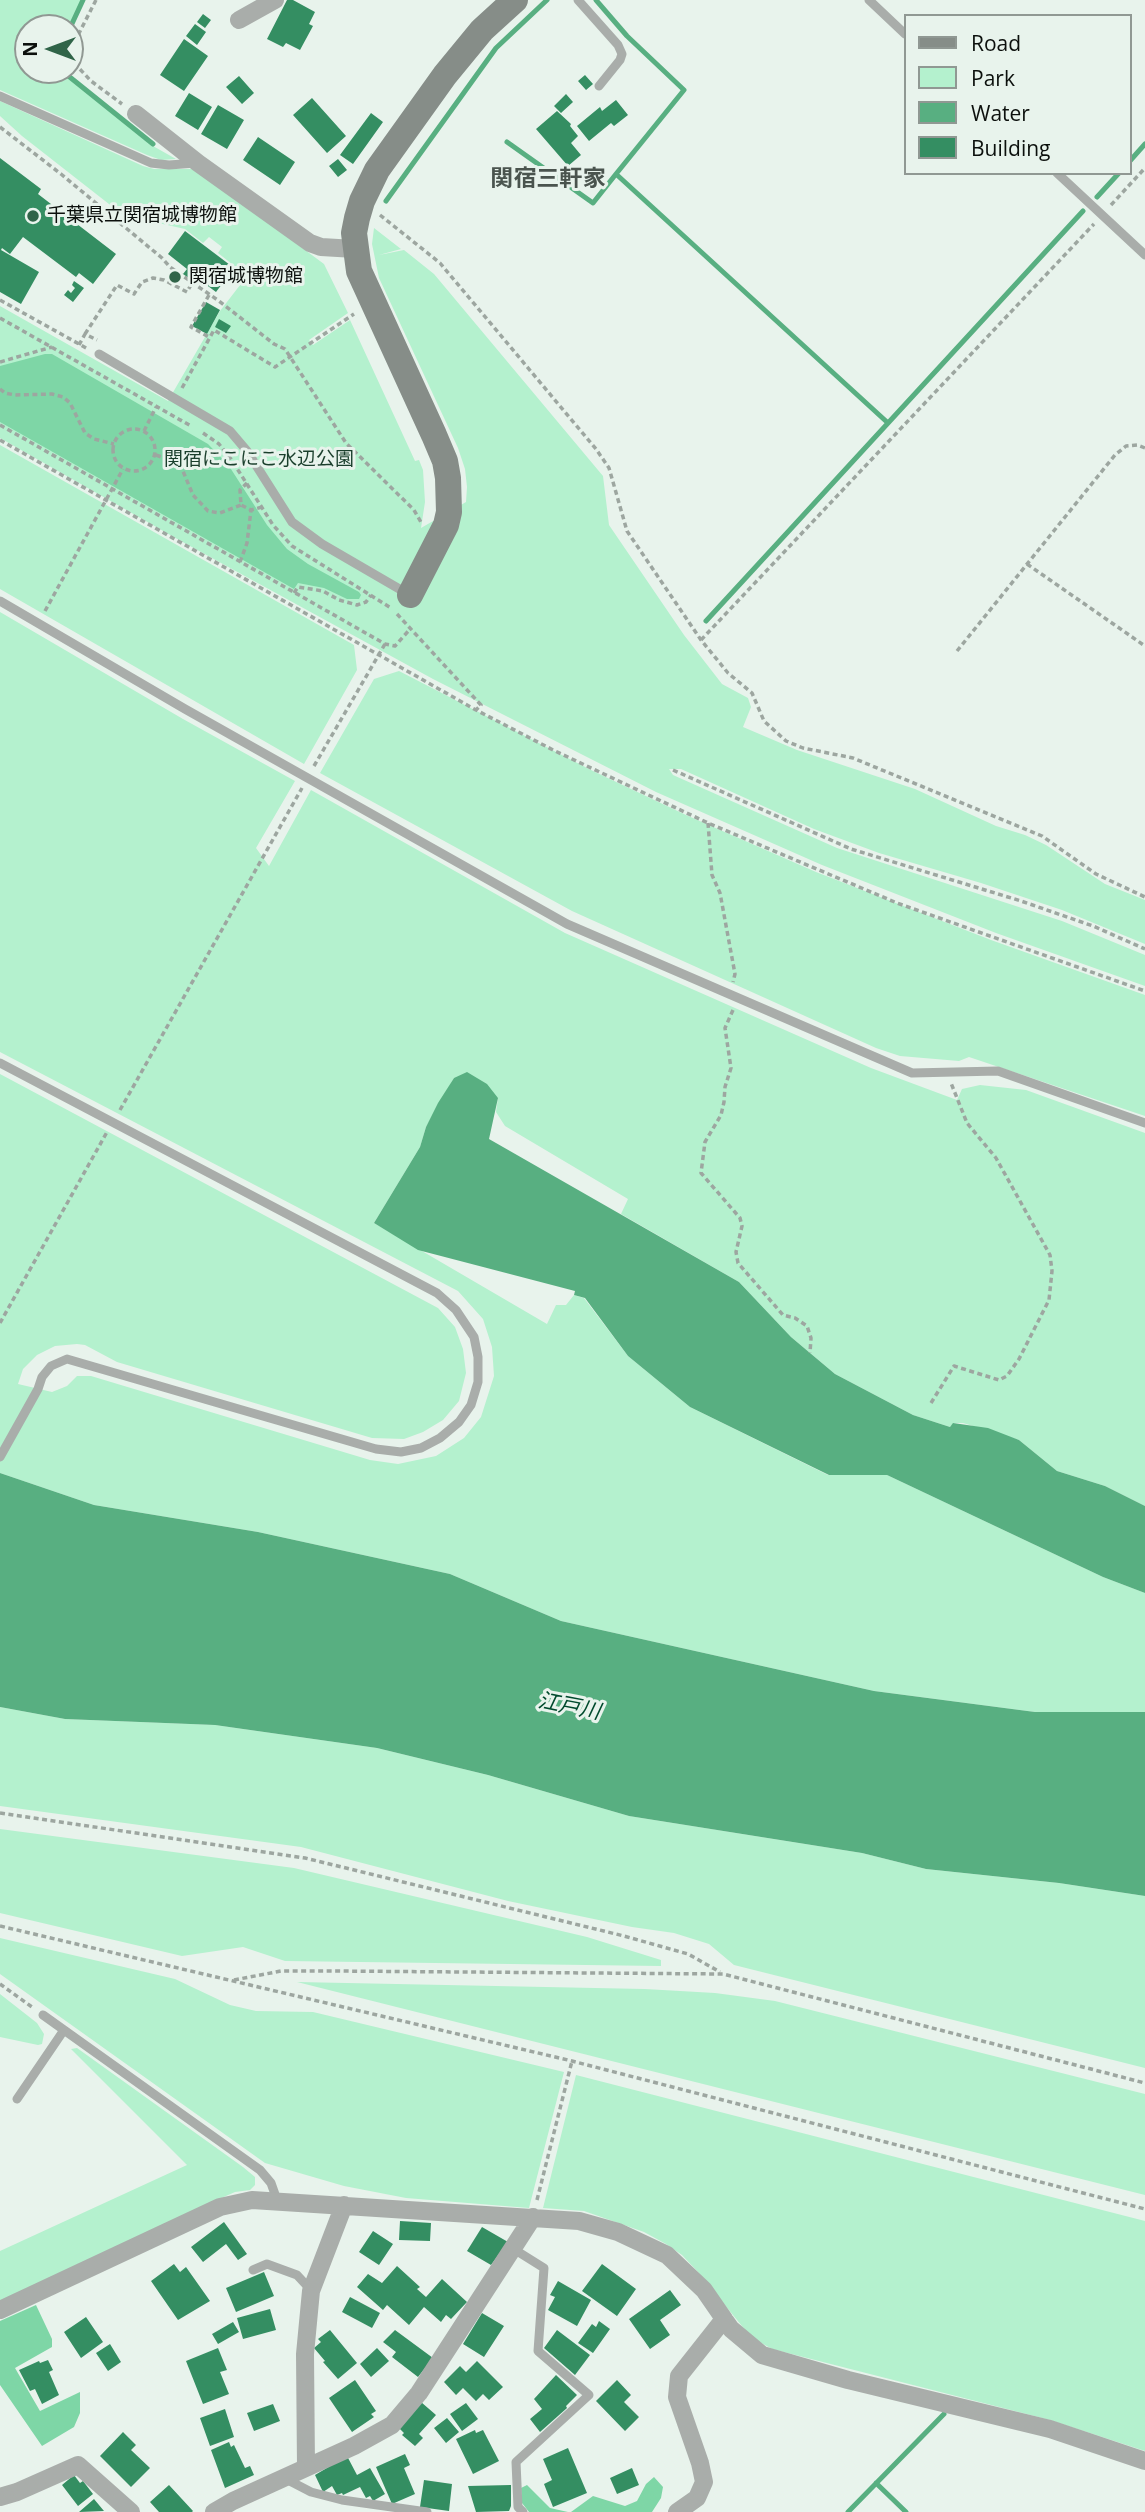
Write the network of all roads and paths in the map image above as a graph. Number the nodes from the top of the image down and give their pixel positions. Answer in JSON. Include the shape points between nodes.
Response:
{"nodes":[{"id":1,"x":96,"y":0,"type":"edge"},
{"id":2,"x":275,"y":0,"type":"edge"},
{"id":3,"x":515,"y":0,"type":"edge"},
{"id":4,"x":578,"y":0,"type":"edge"},
{"id":5,"x":869,"y":0,"type":"edge"},
{"id":6,"x":239,"y":20,"type":"dead end"},
{"id":7,"x":904,"y":33,"type":"edge"},
{"id":8,"x":598,"y":86,"type":"dead end"},
{"id":9,"x":0,"y":96,"type":"edge"},
{"id":10,"x":136,"y":114,"type":"joint"},
{"id":11,"x":0,"y":127,"type":"edge"},
{"id":12,"x":198,"y":163,"type":"junction"},
{"id":13,"x":1145,"y":168,"type":"edge"},
{"id":14,"x":1059,"y":175,"type":"edge"},
{"id":15,"x":362,"y":201,"type":"junction"},
{"id":16,"x":1102,"y":215,"type":"junction"},
{"id":17,"x":355,"y":249,"type":"junction"},
{"id":18,"x":1145,"y":255,"type":"edge"},
{"id":19,"x":192,"y":283,"type":"junction"},
{"id":20,"x":209,"y":295,"type":"junction"},
{"id":21,"x":0,"y":300,"type":"edge"},
{"id":22,"x":354,"y":313,"type":"dead end"},
{"id":23,"x":0,"y":318,"type":"edge"},
{"id":24,"x":85,"y":334,"type":"junction"},
{"id":25,"x":209,"y":337,"type":"junction"},
{"id":26,"x":79,"y":345,"type":"junction"},
{"id":27,"x":105,"y":345,"type":"dead end"},
{"id":28,"x":53,"y":347,"type":"junction"},
{"id":29,"x":99,"y":354,"type":"joint"},
{"id":30,"x":290,"y":357,"type":"junction"},
{"id":31,"x":0,"y":362,"type":"edge"},
{"id":32,"x":182,"y":388,"type":"dead end"},
{"id":33,"x":0,"y":389,"type":"edge"},
{"id":34,"x":156,"y":407,"type":"junction"},
{"id":35,"x":0,"y":425,"type":"edge"},
{"id":36,"x":144,"y":431,"type":"junction"},
{"id":37,"x":0,"y":440,"type":"edge"},
{"id":38,"x":114,"y":444,"type":"junction"},
{"id":39,"x":1145,"y":448,"type":"edge"},
{"id":40,"x":156,"y":455,"type":"junction"},
{"id":41,"x":123,"y":469,"type":"junction"},
{"id":42,"x":247,"y":483,"type":"junction"},
{"id":43,"x":113,"y":489,"type":"junction"},
{"id":44,"x":107,"y":501,"type":"junction"},
{"id":45,"x":241,"y":505,"type":"junction"},
{"id":46,"x":262,"y":507,"type":"junction"},
{"id":47,"x":251,"y":510,"type":"junction"},
{"id":48,"x":423,"y":527,"type":"dead end"},
{"id":49,"x":240,"y":562,"type":"junction"},
{"id":50,"x":1027,"y":565,"type":"junction"},
{"id":51,"x":294,"y":593,"type":"junction"},
{"id":52,"x":371,"y":595,"type":"junction"},
{"id":53,"x":410,"y":595,"type":"joint"},
{"id":54,"x":0,"y":601,"type":"edge"},
{"id":55,"x":39,"y":623,"type":"junction"},
{"id":56,"x":411,"y":627,"type":"junction"},
{"id":57,"x":701,"y":639,"type":"junction"},
{"id":58,"x":385,"y":644,"type":"junction"},
{"id":59,"x":1145,"y":646,"type":"edge"},
{"id":60,"x":957,"y":651,"type":"dead end"},
{"id":61,"x":378,"y":655,"type":"junction"},
{"id":62,"x":476,"y":710,"type":"junction"},
{"id":63,"x":673,"y":770,"type":"dead end"},
{"id":64,"x":312,"y":771,"type":"dead end"},
{"id":65,"x":305,"y":783,"type":"dead end"},
{"id":66,"x":708,"y":823,"type":"junction"},
{"id":67,"x":1145,"y":897,"type":"edge"},
{"id":68,"x":1145,"y":949,"type":"edge"},
{"id":69,"x":1145,"y":992,"type":"edge"},
{"id":70,"x":735,"y":996,"type":"junction"},
{"id":71,"x":0,"y":1063,"type":"edge"},
{"id":72,"x":948,"y":1072,"type":"junction"},
{"id":73,"x":115,"y":1119,"type":"dead end"},
{"id":74,"x":1145,"y":1123,"type":"edge"},
{"id":75,"x":108,"y":1130,"type":"dead end"},
{"id":76,"x":0,"y":1323,"type":"edge"},
{"id":77,"x":810,"y":1353,"type":"dead end"},
{"id":78,"x":931,"y":1403,"type":"dead end"},
{"id":79,"x":0,"y":1457,"type":"edge"},
{"id":80,"x":0,"y":1813,"type":"edge"},
{"id":81,"x":0,"y":1926,"type":"edge"},
{"id":82,"x":723,"y":1973,"type":"junction"},
{"id":83,"x":231,"y":1981,"type":"junction"},
{"id":84,"x":0,"y":1984,"type":"edge"},
{"id":85,"x":43,"y":2015,"type":"joint"},
{"id":86,"x":64,"y":2030,"type":"junction"},
{"id":87,"x":572,"y":2061,"type":"junction"},
{"id":88,"x":1145,"y":2083,"type":"edge"},
{"id":89,"x":17,"y":2099,"type":"dead end"},
{"id":90,"x":277,"y":2200,"type":"junction"},
{"id":91,"x":344,"y":2205,"type":"junction"},
{"id":92,"x":1145,"y":2209,"type":"edge"},
{"id":93,"x":534,"y":2211,"type":"junction"},
{"id":94,"x":512,"y":2248,"type":"junction"},
{"id":95,"x":253,"y":2270,"type":"dead end"},
{"id":96,"x":311,"y":2291,"type":"junction"},
{"id":97,"x":0,"y":2311,"type":"edge"},
{"id":98,"x":724,"y":2319,"type":"junction"},
{"id":99,"x":1145,"y":2461,"type":"edge"},
{"id":100,"x":306,"y":2467,"type":"junction"},
{"id":101,"x":282,"y":2477,"type":"junction"},
{"id":102,"x":0,"y":2497,"type":"edge"},
{"id":103,"x":131,"y":2512,"type":"edge"},
{"id":104,"x":214,"y":2512,"type":"edge"},
{"id":105,"x":427,"y":2512,"type":"edge"},
{"id":106,"x":523,"y":2512,"type":"edge"},
{"id":107,"x":677,"y":2512,"type":"edge"}],
"edges":[{"from":1,"to":10,"type":"path","via":[[74,43],[73,56],[92,81]]},
{"from":2,"to":6,"type":"street"},
{"from":3,"to":15,"type":"street","via":[[482,30],[445,75],[377,170]]},
{"from":4,"to":8,"type":"lane","via":[[622,54]]},
{"from":5,"to":7,"type":"lane"},
{"from":9,"to":12,"type":"lane","via":[[151,163]]},
{"from":10,"to":12,"type":"street"},
{"from":11,"to":19,"type":"path"},
{"from":12,"to":17,"type":"street","via":[[310,243]]},
{"from":13,"to":16,"type":"path"},
{"from":14,"to":16,"type":"lane"},
{"from":15,"to":17,"type":"street"},
{"from":15,"to":57,"type":"path","via":[[440,263],[596,449],[609,468],[627,531]]},
{"from":16,"to":18,"type":"lane"},
{"from":16,"to":57,"type":"path"},
{"from":17,"to":53,"type":"street","via":[[359,271],[434,435],[448,478],[446,525]]},
{"from":19,"to":20,"type":"path"},
{"from":19,"to":24,"type":"path","via":[[187,292],[153,278],[142,282],[134,294],[117,285]]},
{"from":20,"to":25,"type":"path","via":[[191,327]]},
{"from":20,"to":30,"type":"path"},
{"from":21,"to":26,"type":"path"},
{"from":22,"to":30,"type":"path"},
{"from":23,"to":28,"type":"path"},
{"from":24,"to":26,"type":"path"},
{"from":24,"to":27,"type":"path"},
{"from":25,"to":30,"type":"path","via":[[214,330],[275,367]]},
{"from":25,"to":32,"type":"path"},
{"from":26,"to":29,"type":"path"},
{"from":28,"to":31,"type":"path"},
{"from":28,"to":34,"type":"path"},
{"from":29,"to":53,"type":"lane","via":[[230,431],[288,516],[305,533]]},
{"from":30,"to":48,"type":"path","via":[[346,443],[414,510]]},
{"from":33,"to":38,"type":"path","via":[[15,395],[62,397],[70,403],[85,433]]},
{"from":34,"to":36,"type":"path"},
{"from":34,"to":42,"type":"path","via":[[219,444]]},
{"from":35,"to":43,"type":"path"},
{"from":36,"to":38,"type":"path","via":[[129,429]]},
{"from":36,"to":40,"type":"path","via":[[154,441]]},
{"from":37,"to":44,"type":"path"},
{"from":38,"to":41,"type":"path","via":[[114,458]]},
{"from":39,"to":50,"type":"path","via":[[1126,446],[1115,455]]},
{"from":40,"to":41,"type":"path","via":[[143,470]]},
{"from":40,"to":45,"type":"path","via":[[180,464],[193,495],[208,511],[227,512]]},
{"from":41,"to":43,"type":"path"},
{"from":42,"to":45,"type":"path","via":[[240,490]]},
{"from":42,"to":46,"type":"path"},
{"from":43,"to":44,"type":"path"},
{"from":43,"to":49,"type":"path"},
{"from":44,"to":55,"type":"path"},
{"from":44,"to":61,"type":"path"},
{"from":45,"to":47,"type":"path"},
{"from":46,"to":47,"type":"path"},
{"from":46,"to":52,"type":"path","via":[[292,546]]},
{"from":47,"to":49,"type":"path"},
{"from":49,"to":51,"type":"path"},
{"from":50,"to":59,"type":"path"},
{"from":50,"to":60,"type":"path"},
{"from":51,"to":52,"type":"path","via":[[298,587],[323,591],[357,605]]},
{"from":51,"to":58,"type":"path"},
{"from":52,"to":56,"type":"path"},
{"from":54,"to":55,"type":"lane"},
{"from":55,"to":70,"type":"lane","via":[[567,924]]},
{"from":56,"to":58,"type":"path","via":[[395,646]]},
{"from":56,"to":62,"type":"path","via":[[481,705]]},
{"from":57,"to":67,"type":"path","via":[[728,673],[752,693],[764,721],[786,741],[853,758],[1042,836],[1096,874]]},
{"from":58,"to":61,"type":"path"},
{"from":61,"to":62,"type":"path"},
{"from":61,"to":64,"type":"path"},
{"from":62,"to":66,"type":"path"},
{"from":63,"to":68,"type":"path","via":[[851,849],[1033,905]]},
{"from":65,"to":73,"type":"path"},
{"from":66,"to":69,"type":"path","via":[[897,903]]},
{"from":66,"to":70,"type":"path","via":[[712,875],[720,893]]},
{"from":70,"to":72,"type":"lane","via":[[912,1073]]},
{"from":70,"to":77,"type":"path","via":[[725,1028],[731,1068],[721,1115],[705,1142],[701,1173],[740,1218],[738,1263],[783,1315],[807,1326]]},
{"from":71,"to":79,"type":"lane","via":[[437,1293],[456,1310],[474,1337],[478,1357],[478,1382],[471,1405],[458,1422],[440,1438],[401,1452],[376,1449],[67,1359],[51,1366],[42,1377]]},
{"from":72,"to":74,"type":"lane","via":[[998,1071]]},
{"from":72,"to":78,"type":"path","via":[[967,1123],[996,1158],[1050,1255],[1052,1271],[1049,1300],[1007,1376],[999,1380],[954,1366]]},
{"from":75,"to":76,"type":"path"},
{"from":80,"to":82,"type":"path","via":[[305,1858],[675,1950]]},
{"from":81,"to":83,"type":"path"},
{"from":82,"to":83,"type":"path","via":[[308,1971]]},
{"from":82,"to":88,"type":"path"},
{"from":83,"to":87,"type":"path"},
{"from":84,"to":85,"type":"path"},
{"from":85,"to":86,"type":"lane"},
{"from":86,"to":89,"type":"lane"},
{"from":86,"to":90,"type":"lane","via":[[260,2170]]},
{"from":87,"to":92,"type":"path"},
{"from":87,"to":93,"type":"path"},
{"from":90,"to":91,"type":"street"},
{"from":90,"to":97,"type":"street","via":[[220,2207]]},
{"from":91,"to":93,"type":"street"},
{"from":91,"to":96,"type":"street"},
{"from":93,"to":94,"type":"street"},
{"from":93,"to":98,"type":"street","via":[[618,2232],[667,2255],[704,2290]]},
{"from":94,"to":100,"type":"street","via":[[440,2363],[392,2425]]},
{"from":94,"to":106,"type":"lane","via":[[544,2268],[538,2351],[589,2395],[516,2462],[518,2507]]},
{"from":95,"to":96,"type":"lane","via":[[267,2264],[297,2274]]},
{"from":96,"to":100,"type":"street","via":[[305,2354]]},
{"from":98,"to":99,"type":"street","via":[[762,2356],[1050,2429]]},
{"from":98,"to":107,"type":"street","via":[[679,2376],[677,2397],[704,2482],[697,2498]]},
{"from":100,"to":101,"type":"street"},
{"from":101,"to":104,"type":"street"},
{"from":101,"to":105,"type":"lane","via":[[311,2492],[342,2500]]},
{"from":102,"to":103,"type":"street","via":[[78,2465]]}]}
